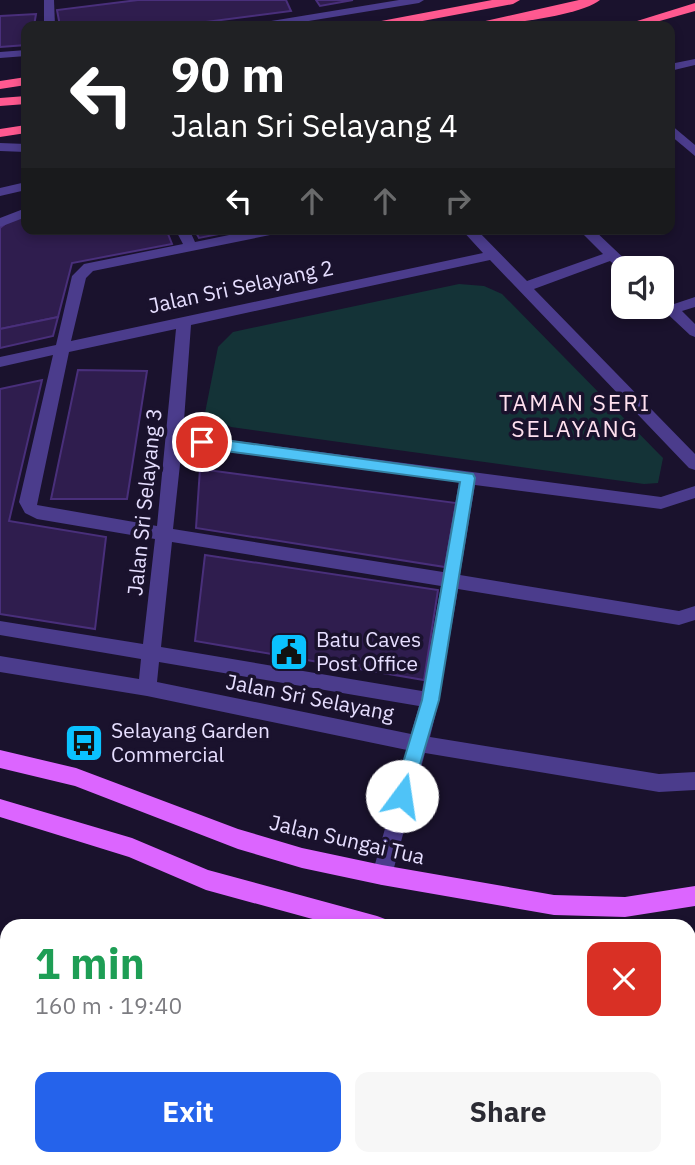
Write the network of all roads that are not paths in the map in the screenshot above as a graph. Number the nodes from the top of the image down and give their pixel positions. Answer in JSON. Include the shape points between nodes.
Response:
{"nodes":[{"id":1,"x":49,"y":0,"type":"edge"},
{"id":2,"x":419,"y":0,"type":"edge"},
{"id":3,"x":513,"y":0,"type":"edge"},
{"id":4,"x":593,"y":0,"type":"edge"},
{"id":5,"x":695,"y":7,"type":"edge"},
{"id":6,"x":50,"y":21,"type":"edge"},
{"id":7,"x":290,"y":21,"type":"edge"},
{"id":8,"x":402,"y":21,"type":"edge"},
{"id":9,"x":499,"y":21,"type":"edge"},
{"id":10,"x":646,"y":21,"type":"edge"},
{"id":11,"x":21,"y":54,"type":"edge"},
{"id":12,"x":0,"y":55,"type":"edge"},
{"id":13,"x":695,"y":62,"type":"edge"},
{"id":14,"x":675,"y":67,"type":"edge"},
{"id":15,"x":21,"y":81,"type":"edge"},
{"id":16,"x":0,"y":85,"type":"edge"},
{"id":17,"x":21,"y":100,"type":"edge"},
{"id":18,"x":0,"y":102,"type":"edge"},
{"id":19,"x":21,"y":130,"type":"edge"},
{"id":20,"x":0,"y":133,"type":"edge"},
{"id":21,"x":675,"y":133,"type":"edge"},
{"id":22,"x":0,"y":148,"type":"edge"},
{"id":23,"x":21,"y":148,"type":"edge"},
{"id":24,"x":695,"y":152,"type":"edge"},
{"id":25,"x":21,"y":187,"type":"edge"},
{"id":26,"x":0,"y":192,"type":"edge"},
{"id":27,"x":21,"y":214,"type":"edge"},
{"id":28,"x":0,"y":223,"type":"edge"},
{"id":29,"x":185,"y":235,"type":"edge"},
{"id":30,"x":250,"y":235,"type":"edge"},
{"id":31,"x":474,"y":235,"type":"edge"},
{"id":32,"x":591,"y":235,"type":"edge"},
{"id":33,"x":191,"y":247,"type":"junction"},
{"id":34,"x":492,"y":255,"type":"junction"},
{"id":35,"x":612,"y":255,"type":"joint"},
{"id":36,"x":522,"y":288,"type":"junction"},
{"id":37,"x":695,"y":302,"type":"edge"},
{"id":38,"x":674,"y":304,"type":"edge"},
{"id":39,"x":674,"y":312,"type":"edge"},
{"id":40,"x":184,"y":320,"type":"junction"},
{"id":41,"x":695,"y":332,"type":"edge"},
{"id":42,"x":61,"y":347,"type":"junction"},
{"id":43,"x":0,"y":362,"type":"edge"},
{"id":44,"x":175,"y":439,"type":"junction"},
{"id":45,"x":694,"y":462,"type":"edge"},
{"id":46,"x":468,"y":478,"type":"junction"},
{"id":47,"x":695,"y":492,"type":"edge"},
{"id":48,"x":165,"y":532,"type":"junction"},
{"id":49,"x":450,"y":581,"type":"junction"},
{"id":50,"x":695,"y":613,"type":"edge"},
{"id":51,"x":0,"y":628,"type":"edge"},
{"id":52,"x":152,"y":653,"type":"junction"},
{"id":53,"x":0,"y":664,"type":"edge"},
{"id":54,"x":147,"y":688,"type":"junction"},
{"id":55,"x":430,"y":700,"type":"junction"},
{"id":56,"x":416,"y":743,"type":"junction"},
{"id":57,"x":0,"y":759,"type":"edge"},
{"id":58,"x":695,"y":782,"type":"edge"},
{"id":59,"x":0,"y":808,"type":"edge"},
{"id":60,"x":382,"y":875,"type":"junction"},
{"id":61,"x":695,"y":896,"type":"edge"},
{"id":62,"x":351,"y":919,"type":"edge"}],
"edges":[{"from":1,"to":6,"type":"street"},
{"from":2,"to":7,"type":"street"},
{"from":3,"to":8,"type":"highway"},
{"from":4,"to":9,"type":"highway"},
{"from":5,"to":10,"type":"highway"},
{"from":11,"to":12,"type":"street"},
{"from":13,"to":14,"type":"street"},
{"from":15,"to":16,"type":"highway"},
{"from":17,"to":18,"type":"highway"},
{"from":19,"to":20,"type":"highway"},
{"from":21,"to":24,"type":"street"},
{"from":22,"to":23,"type":"street"},
{"from":25,"to":26,"type":"street"},
{"from":27,"to":28,"type":"street"},
{"from":29,"to":33,"type":"street"},
{"from":30,"to":33,"type":"street"},
{"from":31,"to":34,"type":"street"},
{"from":32,"to":35,"type":"street"},
{"from":33,"to":42,"type":"street","via":[[89,267],[79,276]]},
{"from":34,"to":36,"type":"street"},
{"from":34,"to":40,"type":"street","name":"Jalan Sri Selayang 2"},
{"from":35,"to":36,"type":"street"},
{"from":36,"to":45,"type":"street"},
{"from":37,"to":38,"type":"street"},
{"from":39,"to":41,"type":"street"},
{"from":40,"to":42,"type":"street","name":"Jalan Sri Selayang 2"},
{"from":40,"to":44,"type":"street","name":"Jalan Sri Selayang 3"},
{"from":42,"to":43,"type":"street","name":"Jalan Sri Selayang 2"},
{"from":42,"to":48,"type":"street","via":[[27,502],[30,509]]},
{"from":44,"to":46,"type":"street"},
{"from":44,"to":48,"type":"street","name":"Jalan Sri Selayang 3"},
{"from":46,"to":47,"type":"street","via":[[661,503]]},
{"from":46,"to":49,"type":"street"},
{"from":48,"to":49,"type":"street"},
{"from":48,"to":52,"type":"street","name":"Jalan Sri Selayang 3"},
{"from":49,"to":50,"type":"street","via":[[679,618]]},
{"from":49,"to":55,"type":"street"},
{"from":51,"to":52,"type":"street","name":"Jalan Sri Selayang"},
{"from":52,"to":54,"type":"street","name":"Jalan Sri Selayang 3"},
{"from":52,"to":55,"type":"street","name":"Jalan Sri Selayang"},
{"from":53,"to":54,"type":"street","name":"Jalan Sri Selayang"},
{"from":54,"to":56,"type":"street","name":"Jalan Sri Selayang"},
{"from":55,"to":56,"type":"street"},
{"from":56,"to":58,"type":"street","name":"Jalan Sri Selayang","via":[[659,783]]},
{"from":56,"to":60,"type":"street"},
{"from":57,"to":60,"type":"main road","name":"Jalan Sungai Tua","via":[[76,777],[302,859]]},
{"from":59,"to":62,"type":"main road","via":[[132,848],[206,880]]},
{"from":60,"to":61,"type":"main road","name":"Jalan Sungai Tua","via":[[554,905],[625,907]]}]}
